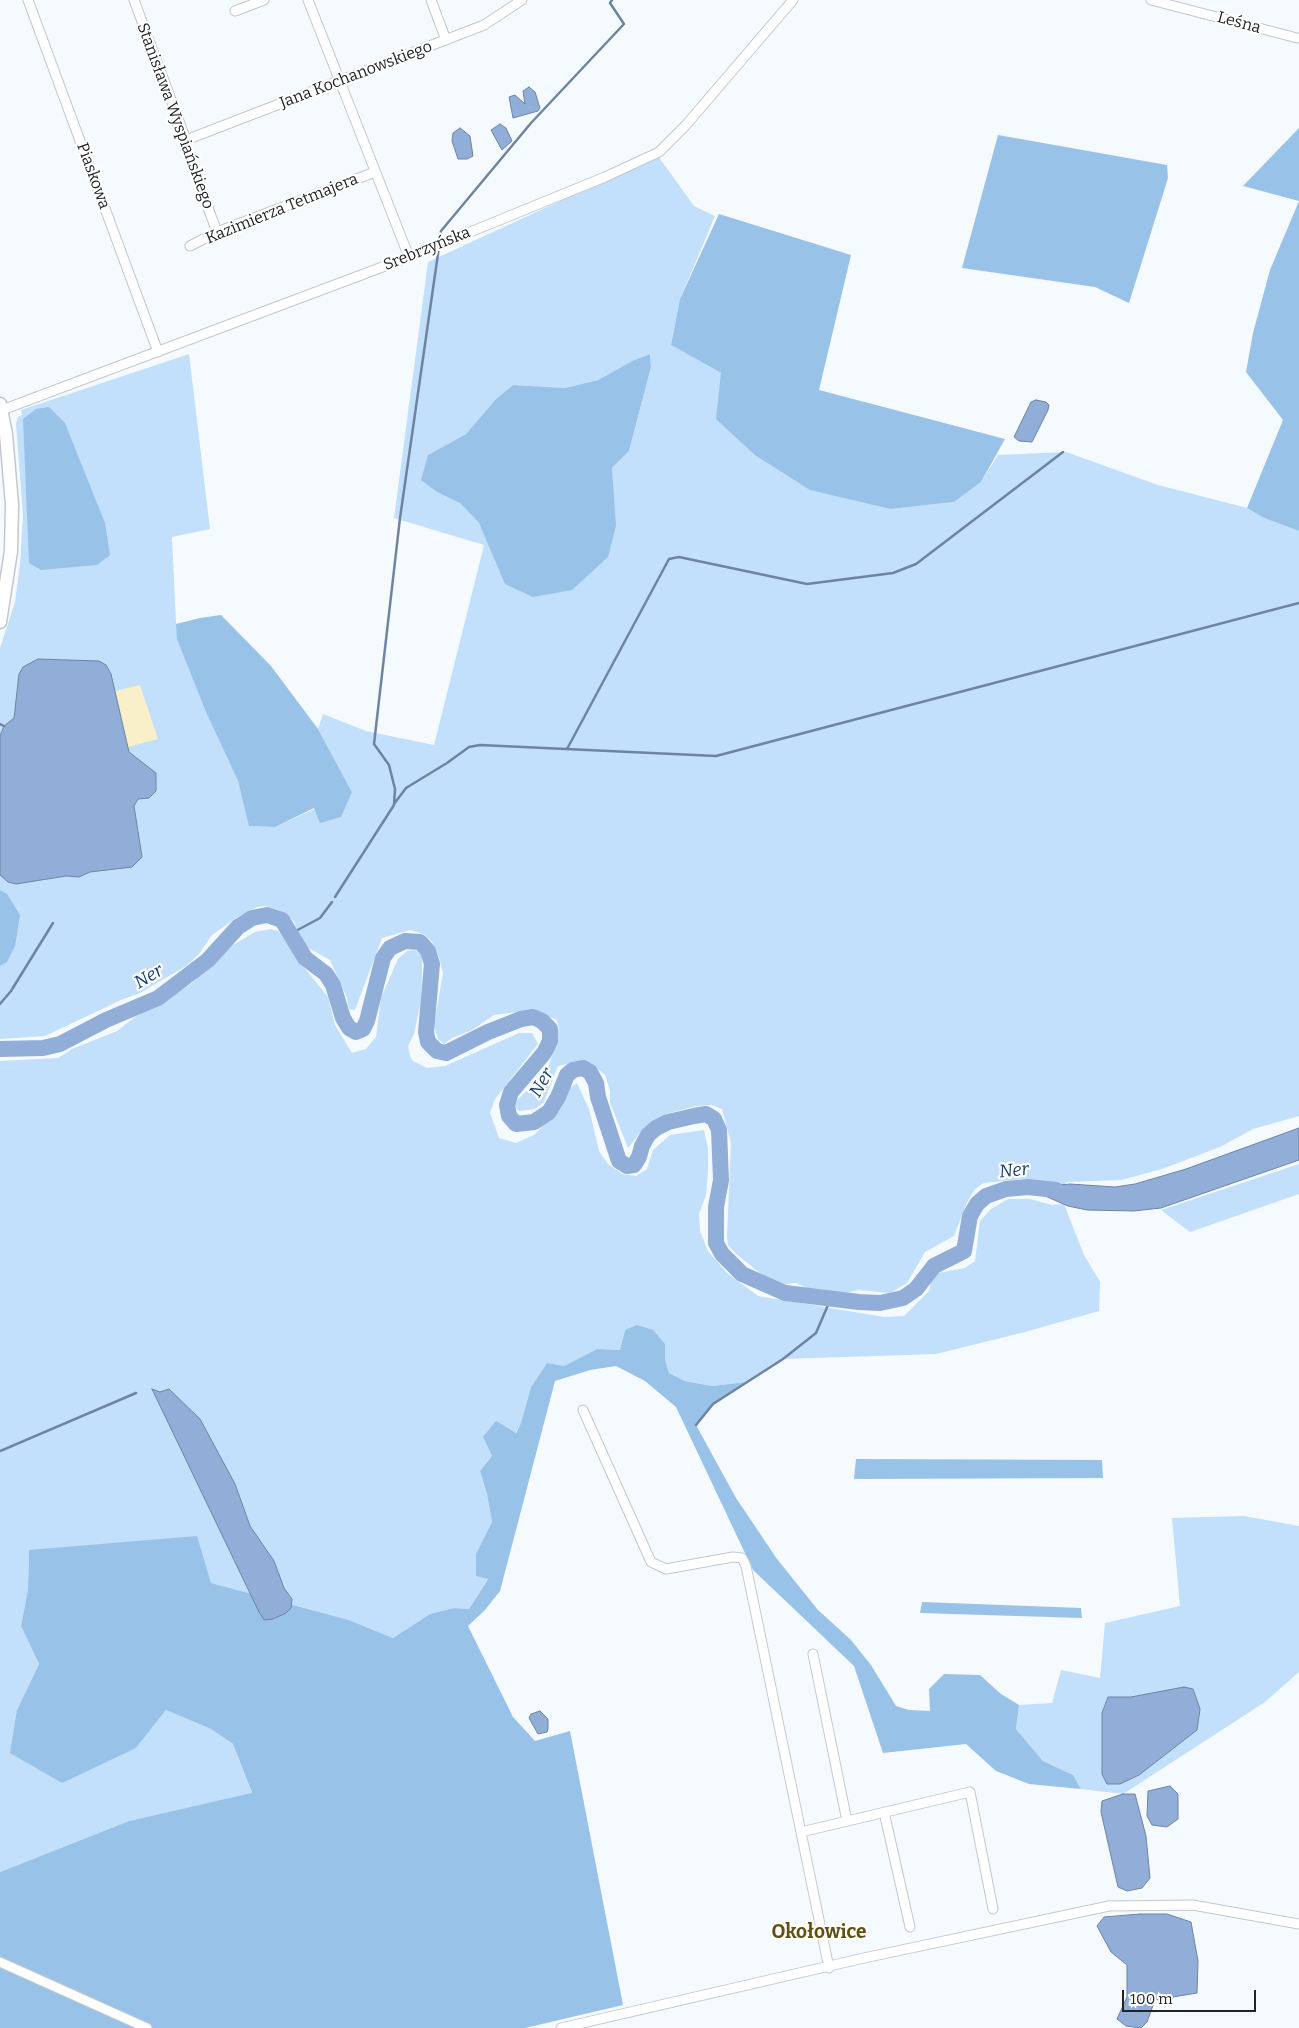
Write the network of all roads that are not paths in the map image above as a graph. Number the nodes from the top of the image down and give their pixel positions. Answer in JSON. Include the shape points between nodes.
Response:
{"nodes":[{"id":1,"x":28,"y":0,"type":"edge"},
{"id":2,"x":134,"y":0,"type":"edge"},
{"id":3,"x":264,"y":0,"type":"edge"},
{"id":4,"x":308,"y":0,"type":"edge"},
{"id":5,"x":431,"y":0,"type":"edge"},
{"id":6,"x":522,"y":0,"type":"edge"},
{"id":7,"x":793,"y":0,"type":"edge"},
{"id":8,"x":1151,"y":0,"type":"edge"},
{"id":9,"x":235,"y":12,"type":"dead end"},
{"id":10,"x":1298,"y":38,"type":"dead end"},
{"id":11,"x":446,"y":40,"type":"junction"},
{"id":12,"x":339,"y":81,"type":"junction"},
{"id":13,"x":186,"y":140,"type":"junction"},
{"id":14,"x":375,"y":172,"type":"junction"},
{"id":15,"x":217,"y":232,"type":"junction"},
{"id":16,"x":190,"y":246,"type":"dead end"},
{"id":17,"x":409,"y":257,"type":"junction"},
{"id":18,"x":158,"y":352,"type":"junction"},
{"id":19,"x":1,"y":407,"type":"edge"},
{"id":20,"x":2,"y":588,"type":"edge"},
{"id":21,"x":0,"y":622,"type":"edge"},
{"id":22,"x":583,"y":1410,"type":"dead end"},
{"id":23,"x":813,"y":1654,"type":"dead end"},
{"id":24,"x":884,"y":1812,"type":"junction"},
{"id":25,"x":847,"y":1821,"type":"junction"},
{"id":26,"x":801,"y":1832,"type":"junction"},
{"id":27,"x":993,"y":1909,"type":"dead end"},
{"id":28,"x":1299,"y":1924,"type":"edge"},
{"id":29,"x":910,"y":1928,"type":"dead end"},
{"id":30,"x":0,"y":1962,"type":"edge"},
{"id":31,"x":829,"y":1968,"type":"junction"},
{"id":32,"x":147,"y":2028,"type":"edge"},
{"id":33,"x":561,"y":2028,"type":"edge"}],
"edges":[{"from":1,"to":18,"type":"street","name":"Piaskowa"},
{"from":2,"to":13,"type":"street","name":"Stanisława Wyspiańskiego"},
{"from":3,"to":9,"type":"street"},
{"from":4,"to":12,"type":"street"},
{"from":5,"to":11,"type":"street"},
{"from":6,"to":11,"type":"street","name":"Jana Kochanowskiego","via":[[484,25]]},
{"from":7,"to":17,"type":"street","name":"Srebrzyńska","via":[[686,126],[659,152]]},
{"from":8,"to":10,"type":"street","name":"Leśna"},
{"from":11,"to":12,"type":"street","name":"Jana Kochanowskiego"},
{"from":12,"to":13,"type":"street","name":"Jana Kochanowskiego"},
{"from":12,"to":14,"type":"street"},
{"from":13,"to":15,"type":"street","name":"Stanisława Wyspiańskiego","via":[[187,151]]},
{"from":14,"to":15,"type":"street","name":"Kazimierza Tetmajera"},
{"from":14,"to":17,"type":"street"},
{"from":15,"to":16,"type":"street","name":"Kazimierza Tetmajera"},
{"from":17,"to":18,"type":"street","name":"Srebrzyńska"},
{"from":18,"to":19,"type":"street","name":"Srebrzyńska"},
{"from":19,"to":20,"type":"main road","via":[[12,506],[12,551]]},
{"from":20,"to":21,"type":"main road"},
{"from":22,"to":26,"type":"street","via":[[651,1562],[666,1569],[742,1558]]},
{"from":23,"to":25,"type":"street"},
{"from":24,"to":25,"type":"street"},
{"from":24,"to":27,"type":"street","via":[[970,1792]]},
{"from":24,"to":29,"type":"street"},
{"from":25,"to":26,"type":"street"},
{"from":26,"to":31,"type":"street"},
{"from":28,"to":31,"type":"street","via":[[1193,1905],[1109,1906]]},
{"from":30,"to":32,"type":"street"},
{"from":31,"to":33,"type":"street"}]}
